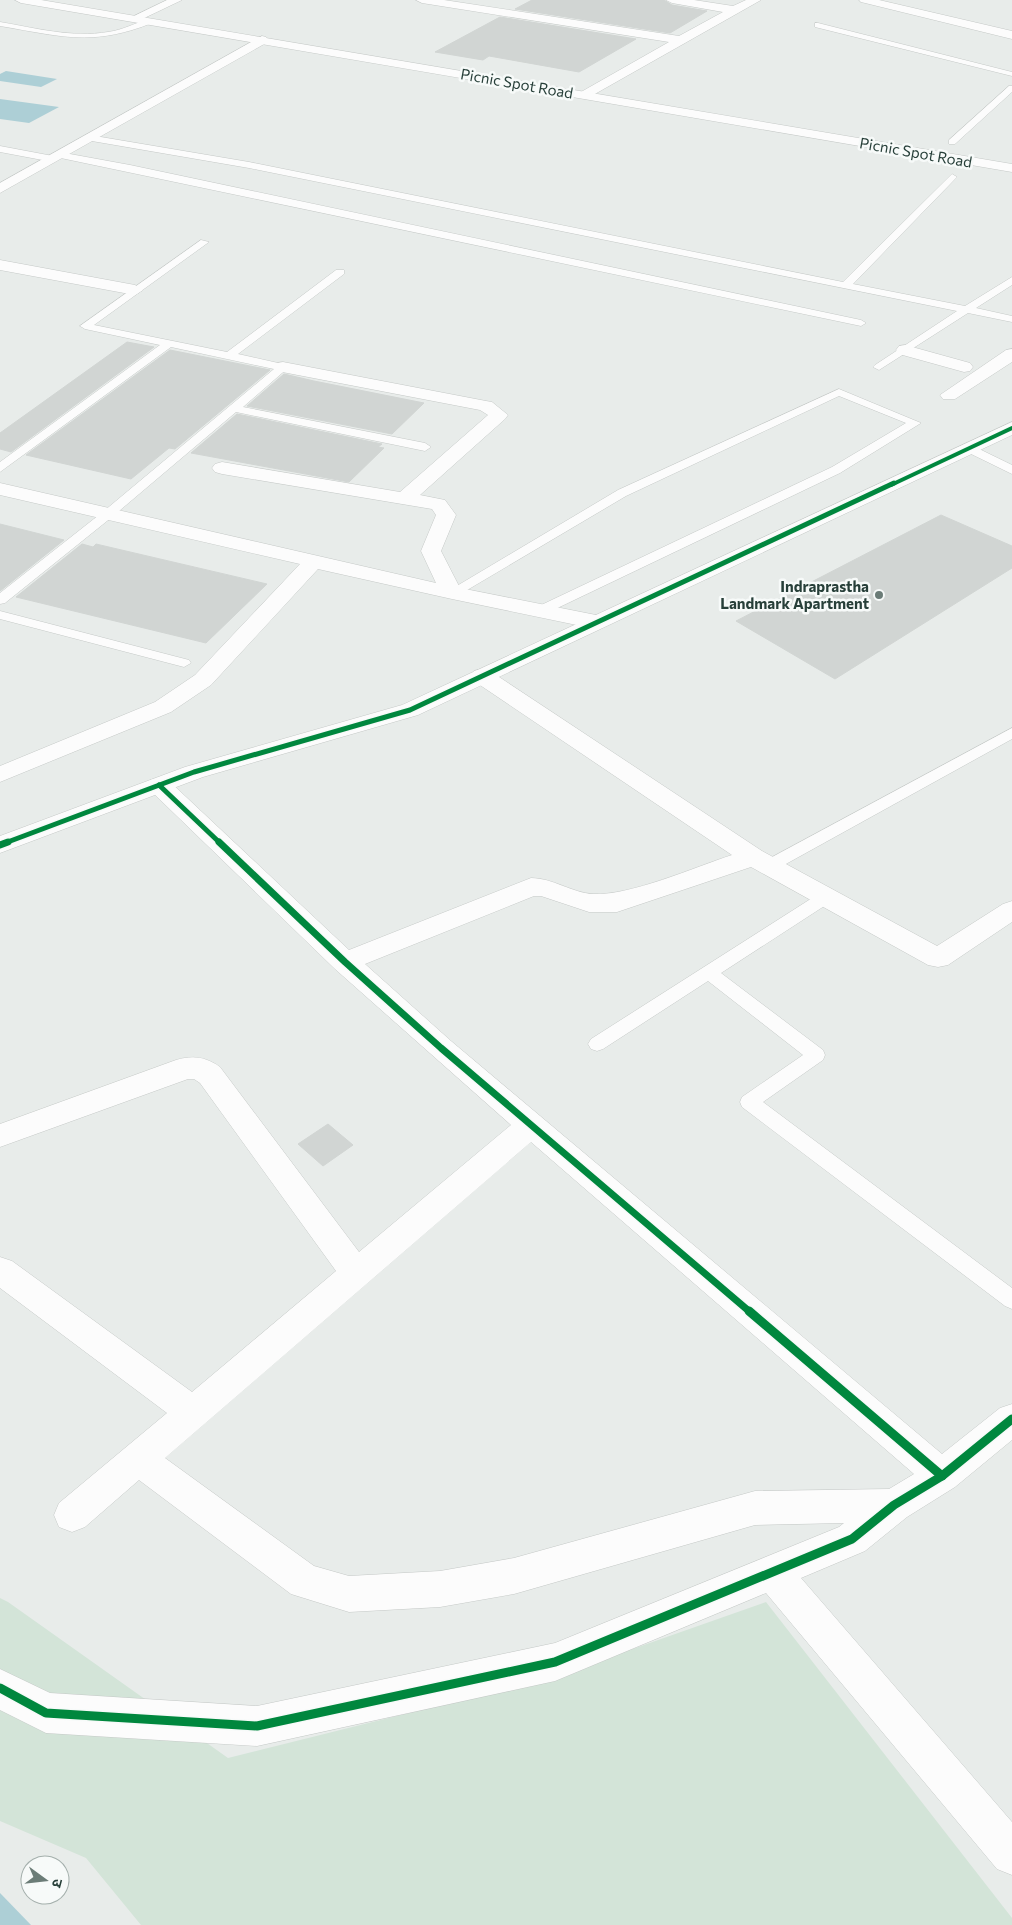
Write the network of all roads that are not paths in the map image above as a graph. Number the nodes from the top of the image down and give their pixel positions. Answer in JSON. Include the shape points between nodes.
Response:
{"nodes":[{"id":1,"x":21,"y":0,"type":"edge"},
{"id":2,"x":176,"y":0,"type":"edge"},
{"id":3,"x":422,"y":0,"type":"edge"},
{"id":4,"x":672,"y":0,"type":"edge"},
{"id":5,"x":756,"y":0,"type":"edge"},
{"id":6,"x":865,"y":0,"type":"edge"},
{"id":7,"x":938,"y":3,"type":"dead end"},
{"id":8,"x":735,"y":10,"type":"junction"},
{"id":9,"x":914,"y":12,"type":"junction"},
{"id":10,"x":134,"y":19,"type":"junction"},
{"id":11,"x":149,"y":21,"type":"junction"},
{"id":12,"x":0,"y":24,"type":"edge"},
{"id":13,"x":818,"y":25,"type":"dead end"},
{"id":14,"x":1012,"y":35,"type":"edge"},
{"id":15,"x":262,"y":40,"type":"junction"},
{"id":16,"x":681,"y":40,"type":"junction"},
{"id":17,"x":1012,"y":74,"type":"edge"},
{"id":18,"x":1012,"y":88,"type":"edge"},
{"id":19,"x":586,"y":95,"type":"junction"},
{"id":20,"x":89,"y":138,"type":"junction"},
{"id":21,"x":952,"y":142,"type":"dead end"},
{"id":22,"x":0,"y":149,"type":"edge"},
{"id":23,"x":56,"y":157,"type":"junction"},
{"id":24,"x":1012,"y":168,"type":"edge"},
{"id":25,"x":952,"y":177,"type":"dead end"},
{"id":26,"x":0,"y":189,"type":"edge"},
{"id":27,"x":204,"y":242,"type":"dead end"},
{"id":28,"x":0,"y":265,"type":"edge"},
{"id":29,"x":340,"y":272,"type":"dead end"},
{"id":30,"x":1012,"y":280,"type":"edge"},
{"id":31,"x":846,"y":285,"type":"junction"},
{"id":32,"x":135,"y":290,"type":"junction"},
{"id":33,"x":966,"y":310,"type":"junction"},
{"id":34,"x":1012,"y":319,"type":"edge"},
{"id":35,"x":861,"y":323,"type":"dead end"},
{"id":36,"x":170,"y":343,"type":"junction"},
{"id":37,"x":905,"y":350,"type":"junction"},
{"id":38,"x":1012,"y":354,"type":"edge"},
{"id":39,"x":230,"y":356,"type":"junction"},
{"id":40,"x":964,"y":366,"type":"dead end"},
{"id":41,"x":284,"y":367,"type":"junction"},
{"id":42,"x":879,"y":367,"type":"dead end"},
{"id":43,"x":949,"y":395,"type":"dead end"},
{"id":44,"x":236,"y":409,"type":"junction"},
{"id":45,"x":1011,"y":429,"type":"edge"},
{"id":46,"x":425,"y":447,"type":"dead end"},
{"id":47,"x":969,"y":448,"type":"junction"},
{"id":48,"x":0,"y":468,"type":"edge"},
{"id":49,"x":222,"y":468,"type":"dead end"},
{"id":50,"x":1012,"y":470,"type":"edge"},
{"id":51,"x":0,"y":489,"type":"edge"},
{"id":52,"x":404,"y":499,"type":"junction"},
{"id":53,"x":108,"y":514,"type":"junction"},
{"id":54,"x":314,"y":561,"type":"junction"},
{"id":55,"x":452,"y":593,"type":"junction"},
{"id":56,"x":0,"y":600,"type":"edge"},
{"id":57,"x":542,"y":610,"type":"junction"},
{"id":58,"x":0,"y":615,"type":"edge"},
{"id":59,"x":596,"y":622,"type":"junction"},
{"id":60,"x":184,"y":663,"type":"dead end"},
{"id":61,"x":482,"y":676,"type":"junction"},
{"id":62,"x":1012,"y":733,"type":"edge"},
{"id":63,"x":0,"y":775,"type":"edge"},
{"id":64,"x":159,"y":785,"type":"junction"},
{"id":65,"x":0,"y":845,"type":"edge"},
{"id":66,"x":761,"y":861,"type":"junction"},
{"id":67,"x":826,"y":897,"type":"junction"},
{"id":68,"x":1012,"y":910,"type":"edge"},
{"id":69,"x":345,"y":962,"type":"junction"},
{"id":70,"x":708,"y":972,"type":"junction"},
{"id":71,"x":597,"y":1044,"type":"dead end"},
{"id":72,"x":531,"y":1125,"type":"junction"},
{"id":73,"x":0,"y":1136,"type":"edge"},
{"id":74,"x":0,"y":1270,"type":"edge"},
{"id":75,"x":356,"y":1273,"type":"junction"},
{"id":76,"x":1012,"y":1300,"type":"edge"},
{"id":77,"x":193,"y":1412,"type":"junction"},
{"id":78,"x":1012,"y":1420,"type":"edge"},
{"id":79,"x":138,"y":1458,"type":"junction"},
{"id":80,"x":942,"y":1476,"type":"junction"},
{"id":81,"x":894,"y":1505,"type":"junction"},
{"id":82,"x":72,"y":1515,"type":"dead end"},
{"id":83,"x":772,"y":1572,"type":"junction"},
{"id":84,"x":0,"y":1688,"type":"edge"},
{"id":85,"x":1012,"y":1854,"type":"edge"}],
"edges":[{"from":1,"to":10,"type":"street","name":"Picnic Spot Road"},
{"from":2,"to":10,"type":"street"},
{"from":3,"to":16,"type":"street"},
{"from":4,"to":8,"type":"street"},
{"from":5,"to":8,"type":"street"},
{"from":6,"to":9,"type":"street"},
{"from":7,"to":9,"type":"street"},
{"from":8,"to":16,"type":"street"},
{"from":9,"to":14,"type":"street"},
{"from":10,"to":11,"type":"street","name":"Picnic Spot Road"},
{"from":11,"to":12,"type":"lane","via":[[123,32],[96,35],[64,34]]},
{"from":11,"to":15,"type":"street","name":"Picnic Spot Road"},
{"from":13,"to":17,"type":"lane"},
{"from":15,"to":19,"type":"street","name":"Picnic Spot Road"},
{"from":15,"to":20,"type":"street"},
{"from":16,"to":19,"type":"street"},
{"from":18,"to":21,"type":"lane"},
{"from":19,"to":24,"type":"street","name":"Picnic Spot Road"},
{"from":20,"to":23,"type":"street"},
{"from":20,"to":31,"type":"lane","via":[[249,165]]},
{"from":22,"to":23,"type":"lane"},
{"from":23,"to":26,"type":"street"},
{"from":23,"to":35,"type":"lane","via":[[130,168]]},
{"from":25,"to":31,"type":"lane"},
{"from":27,"to":32,"type":"lane"},
{"from":28,"to":32,"type":"street"},
{"from":29,"to":39,"type":"lane"},
{"from":30,"to":33,"type":"lane"},
{"from":31,"to":33,"type":"lane"},
{"from":32,"to":36,"type":"lane","via":[[85,326]]},
{"from":33,"to":34,"type":"lane"},
{"from":33,"to":37,"type":"lane"},
{"from":36,"to":39,"type":"lane"},
{"from":36,"to":48,"type":"lane"},
{"from":37,"to":40,"type":"street"},
{"from":37,"to":42,"type":"lane"},
{"from":38,"to":43,"type":"street"},
{"from":39,"to":41,"type":"lane"},
{"from":41,"to":44,"type":"lane"},
{"from":41,"to":52,"type":"street","via":[[486,406],[499,415]]},
{"from":44,"to":46,"type":"lane"},
{"from":44,"to":53,"type":"lane"},
{"from":45,"to":47,"type":"street"},
{"from":47,"to":50,"type":"lane"},
{"from":47,"to":59,"type":"street"},
{"from":49,"to":52,"type":"street"},
{"from":51,"to":53,"type":"street"},
{"from":52,"to":55,"type":"street","via":[[438,504],[446,516],[431,551]]},
{"from":53,"to":54,"type":"street"},
{"from":53,"to":56,"type":"lane"},
{"from":54,"to":55,"type":"street"},
{"from":54,"to":63,"type":"street","via":[[203,680],[162,707]]},
{"from":55,"to":57,"type":"street"},
{"from":55,"to":57,"type":"lane","via":[[622,493],[839,392],[915,422],[836,470]]},
{"from":57,"to":59,"type":"street"},
{"from":58,"to":60,"type":"lane"},
{"from":59,"to":61,"type":"street"},
{"from":61,"to":64,"type":"street","via":[[410,710]]},
{"from":61,"to":66,"type":"street"},
{"from":62,"to":66,"type":"lane"},
{"from":64,"to":65,"type":"street"},
{"from":64,"to":69,"type":"street"},
{"from":66,"to":67,"type":"street"},
{"from":66,"to":69,"type":"street","via":[[616,903],[589,903],[542,887],[531,887]]},
{"from":67,"to":68,"type":"street","via":[[938,958]]},
{"from":67,"to":70,"type":"lane"},
{"from":69,"to":72,"type":"street"},
{"from":70,"to":71,"type":"lane"},
{"from":70,"to":76,"type":"lane","via":[[816,1055],[749,1102]]},
{"from":72,"to":75,"type":"street"},
{"from":72,"to":80,"type":"street"},
{"from":73,"to":75,"type":"street","via":[[186,1068],[200,1068],[210,1074]]},
{"from":74,"to":77,"type":"street"},
{"from":75,"to":77,"type":"street"},
{"from":77,"to":79,"type":"street"},
{"from":78,"to":80,"type":"street"},
{"from":79,"to":81,"type":"street","via":[[304,1582],[349,1594],[440,1589],[514,1576],[755,1508]]},
{"from":79,"to":82,"type":"street"},
{"from":80,"to":81,"type":"street"},
{"from":81,"to":83,"type":"street","via":[[852,1539]]},
{"from":83,"to":84,"type":"street","via":[[555,1662],[257,1726],[46,1713]]},
{"from":83,"to":85,"type":"street"}]}
